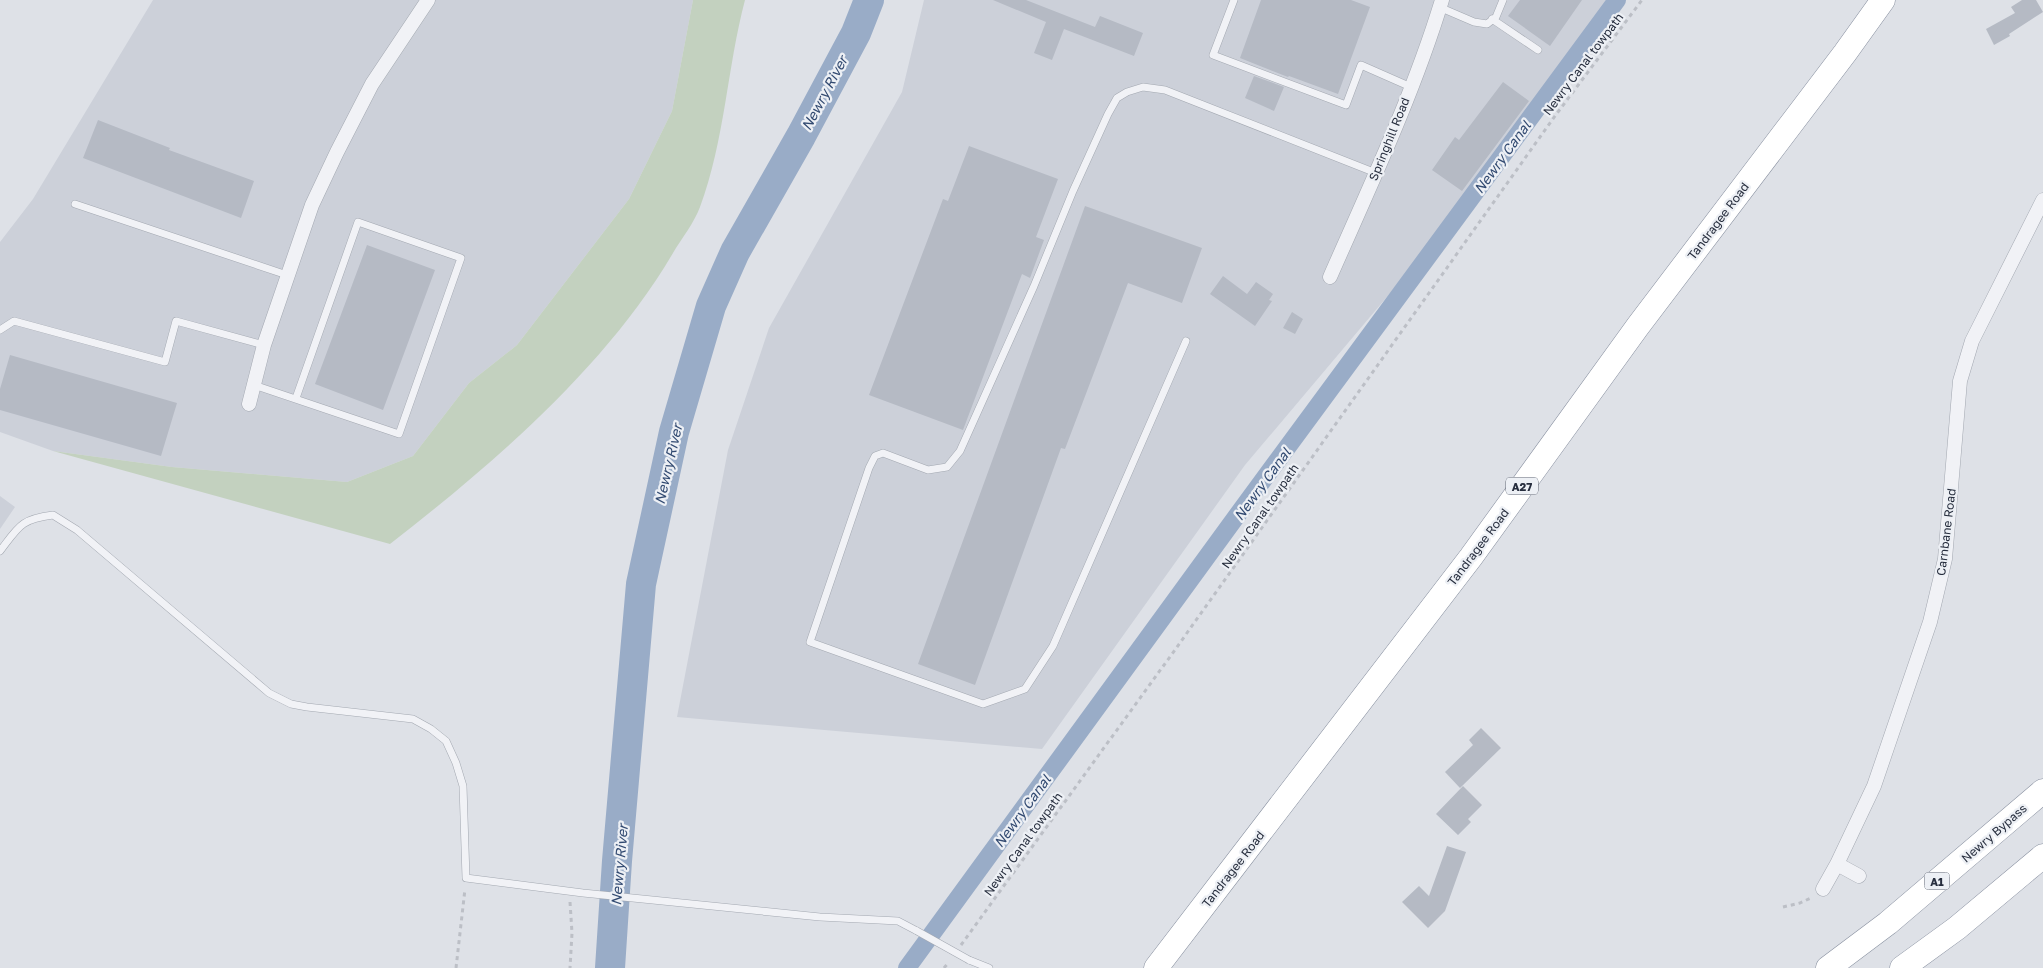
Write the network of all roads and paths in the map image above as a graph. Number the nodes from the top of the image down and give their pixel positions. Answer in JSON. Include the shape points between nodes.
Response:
{"nodes":[{"id":1,"x":428,"y":0,"type":"edge"},
{"id":2,"x":1234,"y":0,"type":"edge"},
{"id":3,"x":1503,"y":0,"type":"edge"},
{"id":4,"x":1642,"y":0,"type":"edge"},
{"id":5,"x":1883,"y":0,"type":"edge"},
{"id":6,"x":1441,"y":4,"type":"edge"},
{"id":7,"x":1492,"y":19,"type":"junction"},
{"id":8,"x":1538,"y":50,"type":"dead end"},
{"id":9,"x":1411,"y":87,"type":"junction"},
{"id":10,"x":1376,"y":173,"type":"junction"},
{"id":11,"x":2043,"y":200,"type":"edge"},
{"id":12,"x":75,"y":204,"type":"dead end"},
{"id":13,"x":287,"y":275,"type":"junction"},
{"id":14,"x":1330,"y":276,"type":"dead end"},
{"id":15,"x":0,"y":330,"type":"edge"},
{"id":16,"x":1186,"y":341,"type":"dead end"},
{"id":17,"x":264,"y":345,"type":"junction"},
{"id":18,"x":254,"y":385,"type":"junction"},
{"id":19,"x":296,"y":398,"type":"junction"},
{"id":20,"x":249,"y":404,"type":"dead end"},
{"id":21,"x":0,"y":551,"type":"edge"},
{"id":22,"x":2043,"y":791,"type":"edge"},
{"id":23,"x":2043,"y":856,"type":"edge"},
{"id":24,"x":1837,"y":864,"type":"junction"},
{"id":25,"x":1860,"y":876,"type":"dead end"},
{"id":26,"x":466,"y":878,"type":"junction"},
{"id":27,"x":1823,"y":889,"type":"joint"},
{"id":28,"x":569,"y":891,"type":"junction"},
{"id":29,"x":1783,"y":907,"type":"dead end"},
{"id":30,"x":956,"y":953,"type":"dead end"},
{"id":31,"x":950,"y":960,"type":"dead end"},
{"id":32,"x":456,"y":968,"type":"edge"},
{"id":33,"x":570,"y":968,"type":"edge"},
{"id":34,"x":944,"y":968,"type":"edge"},
{"id":35,"x":989,"y":968,"type":"edge"},
{"id":36,"x":1156,"y":968,"type":"edge"},
{"id":37,"x":1828,"y":968,"type":"edge"},
{"id":38,"x":1902,"y":968,"type":"edge"}],
"edges":[{"from":1,"to":13,"type":"street","via":[[372,84],[337,152],[312,205]]},
{"from":2,"to":9,"type":"lane","via":[[1213,54],[1346,105],[1362,65]]},
{"from":3,"to":7,"type":"lane"},
{"from":4,"to":30,"type":"path","name":"Newry Canal towpath"},
{"from":5,"to":36,"type":"highway","name":"Tandragee Road","number":"A27","via":[[1638,326],[1471,557]]},
{"from":6,"to":7,"type":"lane","via":[[1474,22],[1487,24]]},
{"from":6,"to":9,"type":"street","name":"Springhill Road"},
{"from":7,"to":8,"type":"lane"},
{"from":9,"to":10,"type":"street","name":"Springhill Road"},
{"from":10,"to":14,"type":"street","name":"Springhill Road"},
{"from":10,"to":16,"type":"lane","via":[[1165,90],[1142,87],[1117,98],[960,451],[947,467],[928,470],[883,453],[875,456],[810,642],[983,704],[1025,689],[1053,646]]},
{"from":11,"to":24,"type":"street","name":"Carnbane Road","via":[[1972,340],[1960,381],[1946,559],[1930,622],[1874,786]]},
{"from":12,"to":13,"type":"lane"},
{"from":13,"to":17,"type":"street"},
{"from":15,"to":17,"type":"lane","via":[[14,321],[165,362],[176,321]]},
{"from":17,"to":18,"type":"street"},
{"from":18,"to":19,"type":"lane"},
{"from":18,"to":20,"type":"street"},
{"from":19,"to":19,"type":"lane","via":[[399,434],[461,258],[358,222]]},
{"from":21,"to":26,"type":"lane","via":[[18,527],[34,517],[53,515],[77,530],[280,699],[307,707],[413,719],[431,729],[446,741],[463,786]]},
{"from":22,"to":37,"type":"highway","name":"Newry Bypass","number":"A1","via":[[1888,923]]},
{"from":23,"to":38,"type":"highway","via":[[1957,928]]},
{"from":24,"to":25,"type":"street"},
{"from":24,"to":27,"type":"street","name":"Carnbane Road"},
{"from":26,"to":28,"type":"lane"},
{"from":26,"to":32,"type":"path"},
{"from":27,"to":29,"type":"path","via":[[1813,898]]},
{"from":28,"to":33,"type":"path"},
{"from":28,"to":35,"type":"lane","bridge":true,"via":[[820,918],[898,920]]},
{"from":31,"to":34,"type":"path"}]}
